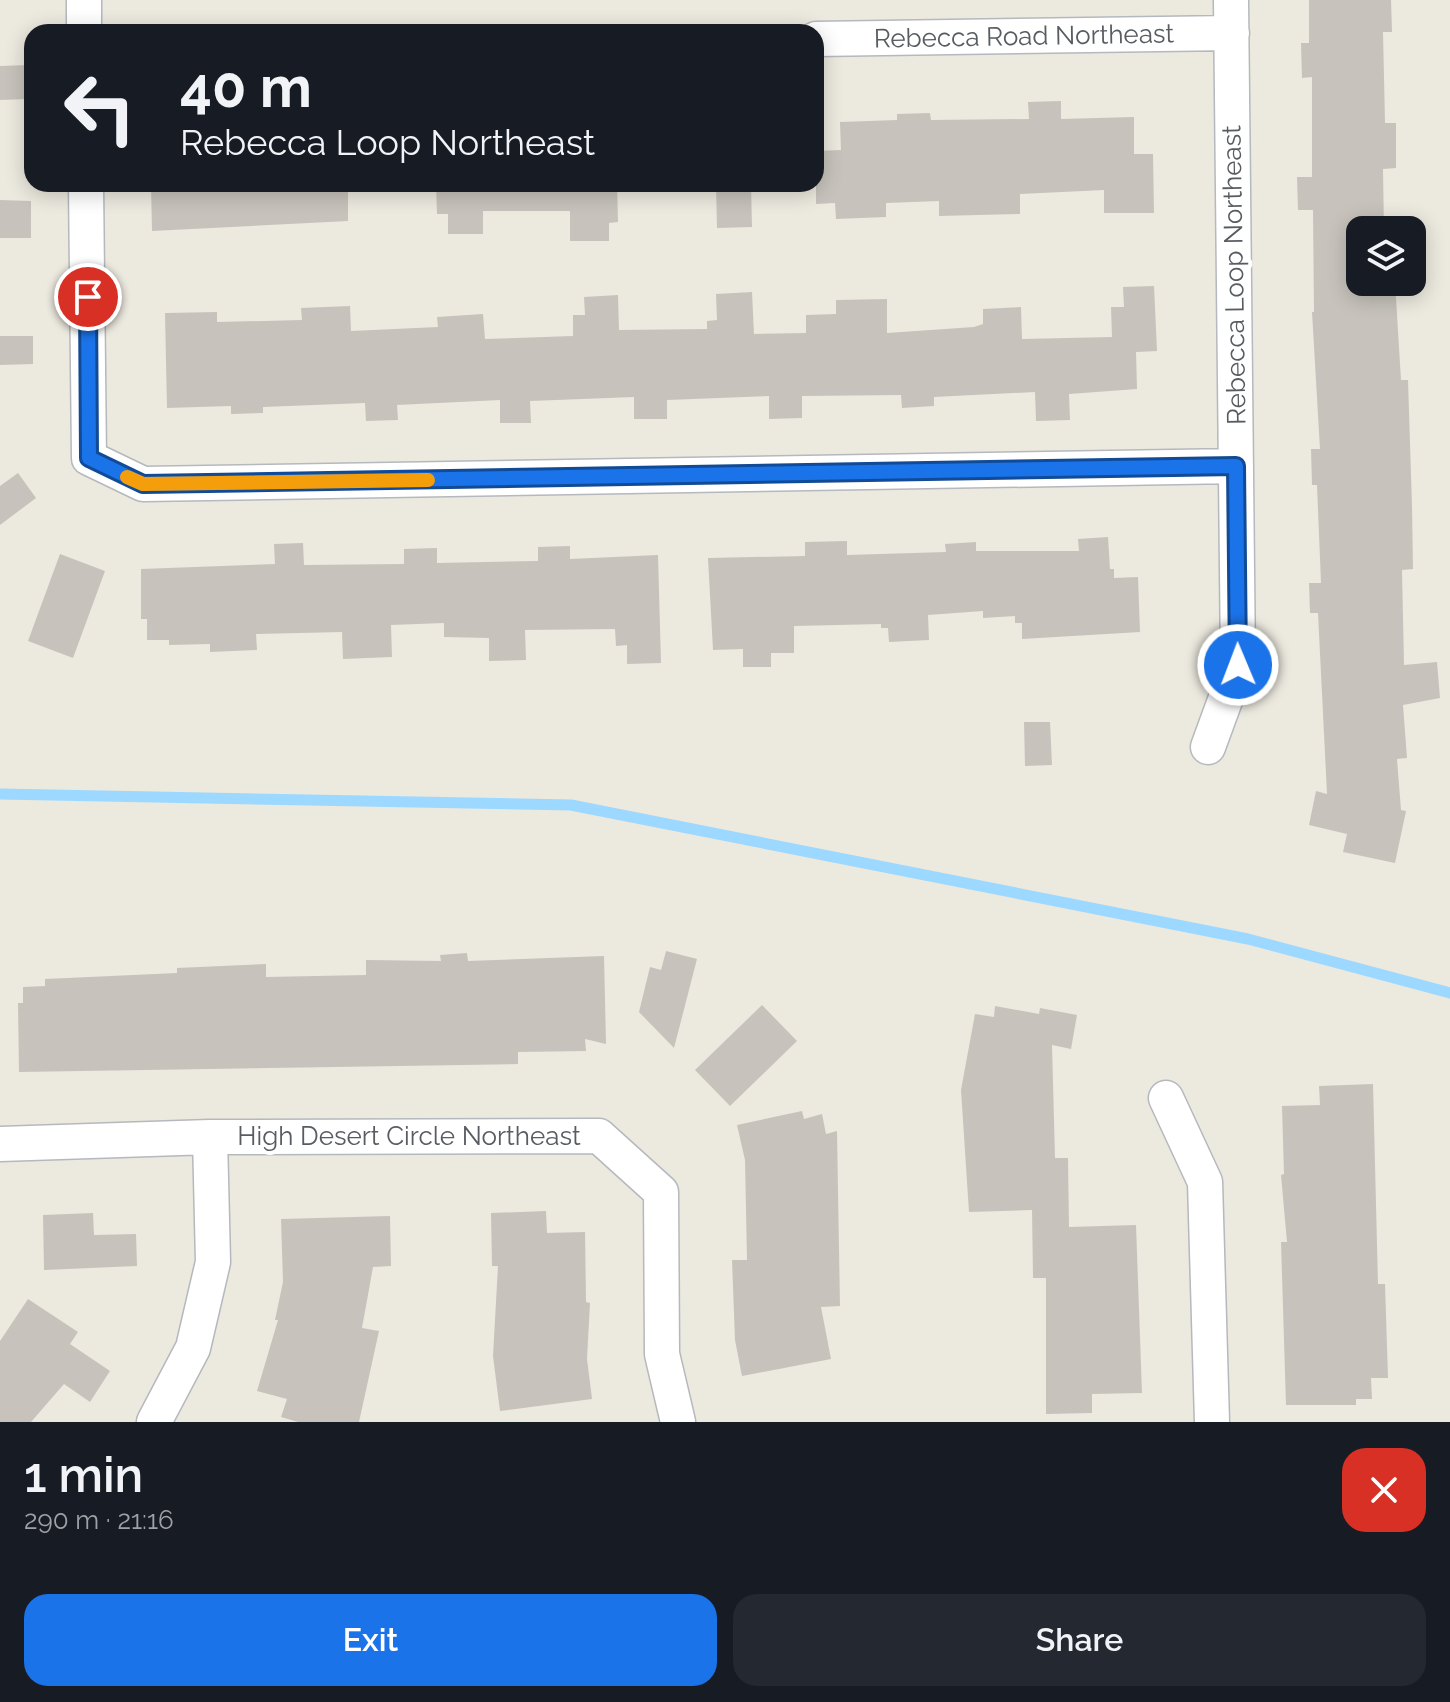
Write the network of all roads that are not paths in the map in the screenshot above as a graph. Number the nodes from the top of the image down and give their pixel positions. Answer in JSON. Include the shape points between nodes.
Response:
{"nodes":[{"id":1,"x":84,"y":0,"type":"edge"},
{"id":2,"x":1231,"y":16,"type":"edge"},
{"id":3,"x":84,"y":24,"type":"edge"},
{"id":4,"x":824,"y":39,"type":"edge"},
{"id":5,"x":86,"y":192,"type":"edge"},
{"id":6,"x":1236,"y":466,"type":"junction"},
{"id":7,"x":1208,"y":747,"type":"dead end"},
{"id":8,"x":1166,"y":1098,"type":"dead end"},
{"id":9,"x":210,"y":1137,"type":"junction"},
{"id":10,"x":0,"y":1144,"type":"edge"},
{"id":11,"x":154,"y":1422,"type":"edge"},
{"id":12,"x":678,"y":1422,"type":"edge"},
{"id":13,"x":1212,"y":1422,"type":"edge"}],
"edges":[{"from":1,"to":3,"type":"street"},
{"from":2,"to":4,"type":"street","name":"Rebecca Road Northeast"},
{"from":2,"to":6,"type":"street","name":"Rebecca Loop Northeast"},
{"from":5,"to":6,"type":"street","via":[[89,458],[143,484]]},
{"from":6,"to":7,"type":"street","name":"Rebecca Loop Northeast","via":[[1238,665]]},
{"from":8,"to":13,"type":"street","via":[[1205,1182]]},
{"from":9,"to":10,"type":"street","name":"High Desert Circle Northeast"},
{"from":9,"to":11,"type":"street","via":[[213,1262],[193,1348]]},
{"from":9,"to":12,"type":"street","name":"High Desert Circle Northeast","via":[[599,1136],[661,1192],[662,1354]]}]}
